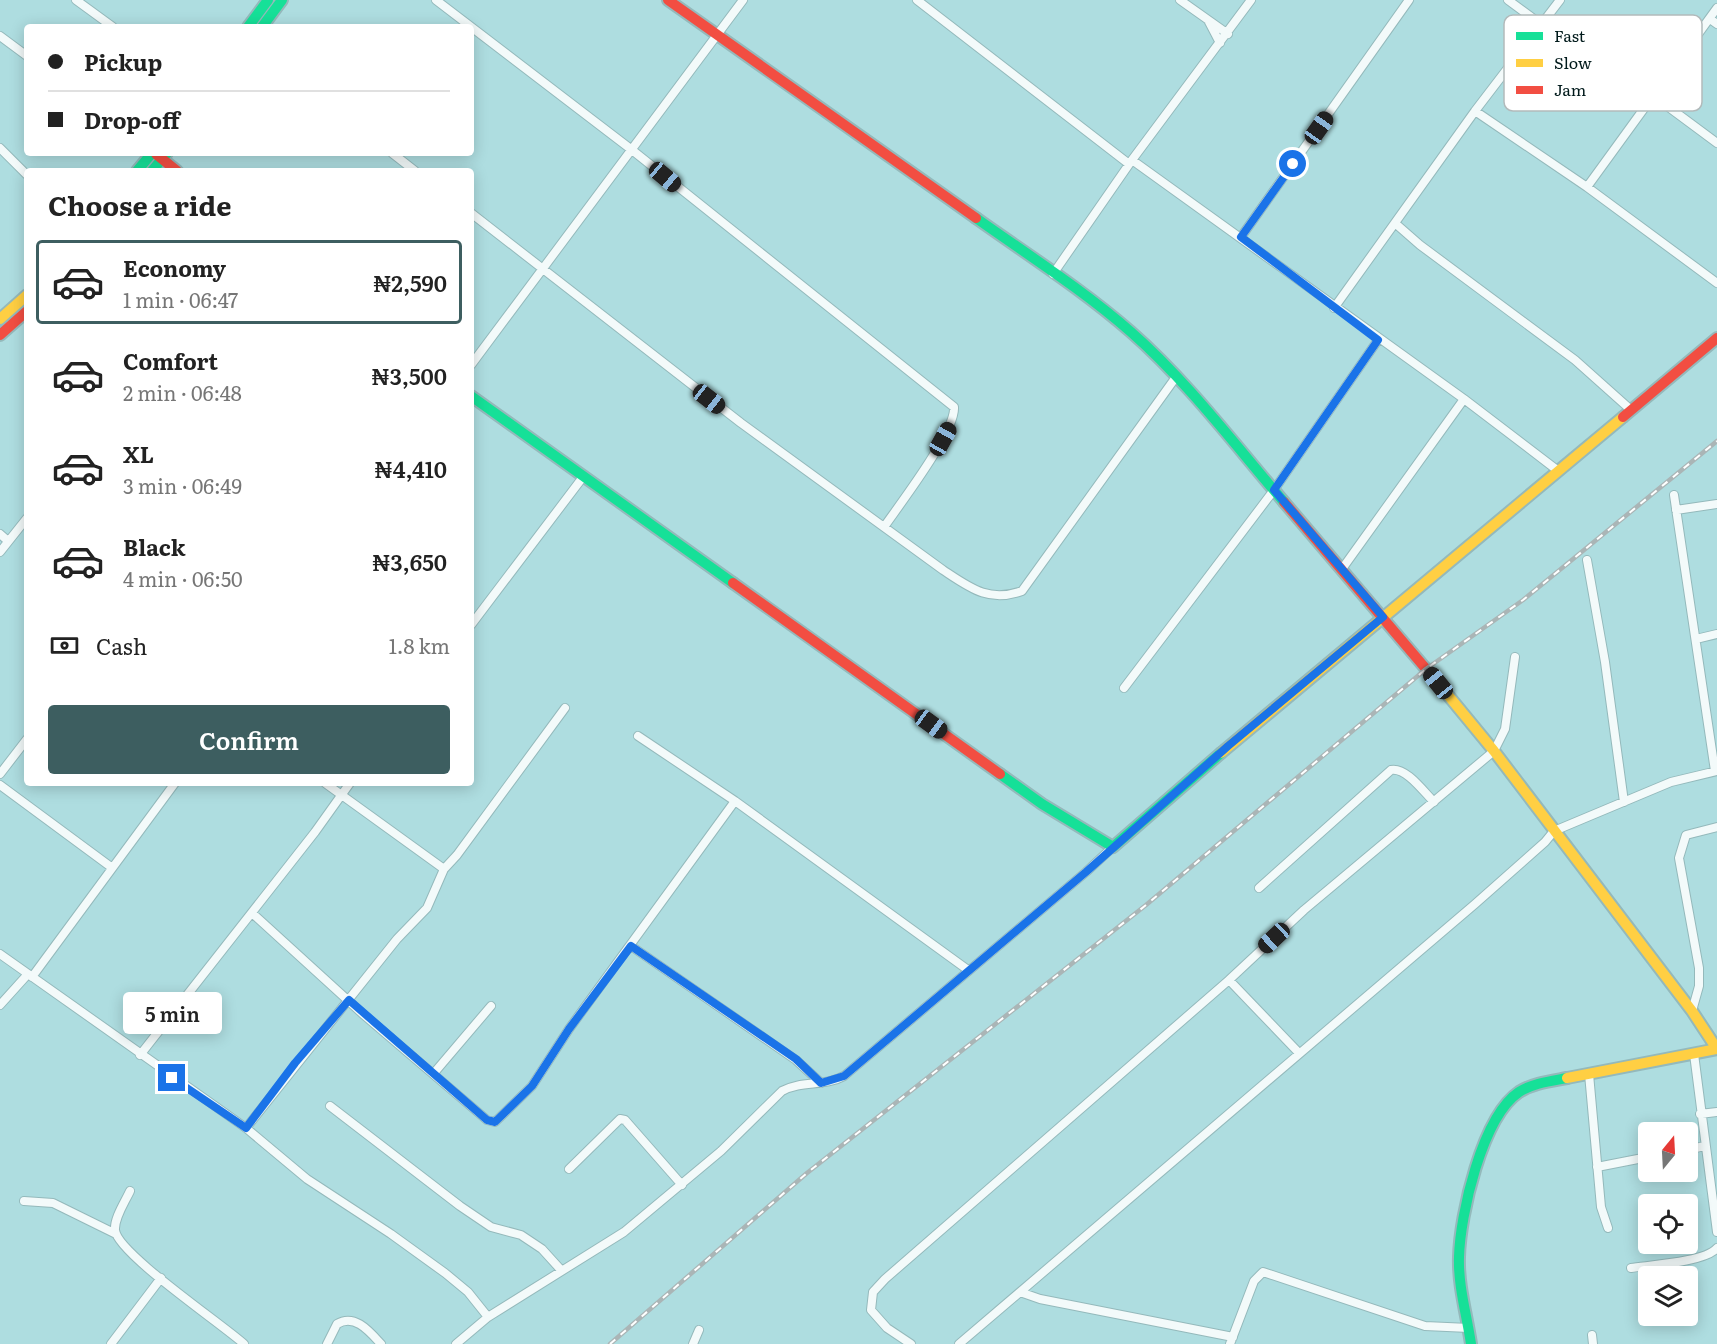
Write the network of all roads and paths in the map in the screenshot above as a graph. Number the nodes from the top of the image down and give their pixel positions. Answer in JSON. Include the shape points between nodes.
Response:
{"nodes":[{"id":1,"x":76,"y":0,"type":"edge"},
{"id":2,"x":268,"y":0,"type":"edge"},
{"id":3,"x":282,"y":0,"type":"edge"},
{"id":4,"x":436,"y":0,"type":"edge"},
{"id":5,"x":743,"y":0,"type":"edge"},
{"id":6,"x":918,"y":0,"type":"edge"},
{"id":7,"x":1180,"y":0,"type":"edge"},
{"id":8,"x":1251,"y":0,"type":"edge"},
{"id":9,"x":1409,"y":0,"type":"edge"},
{"id":10,"x":1508,"y":0,"type":"edge"},
{"id":11,"x":1560,"y":0,"type":"edge"},
{"id":12,"x":674,"y":2,"type":"edge"},
{"id":13,"x":1717,"y":8,"type":"edge"},
{"id":14,"x":1528,"y":15,"type":"edge"},
{"id":15,"x":1549,"y":15,"type":"edge"},
{"id":16,"x":1710,"y":19,"type":"junction"},
{"id":17,"x":1209,"y":21,"type":"junction"},
{"id":18,"x":109,"y":24,"type":"edge"},
{"id":19,"x":250,"y":24,"type":"edge"},
{"id":20,"x":264,"y":24,"type":"edge"},
{"id":21,"x":467,"y":24,"type":"edge"},
{"id":22,"x":1717,"y":24,"type":"edge"},
{"id":23,"x":474,"y":29,"type":"edge"},
{"id":24,"x":1702,"y":30,"type":"edge"},
{"id":25,"x":1228,"y":34,"type":"junction"},
{"id":26,"x":0,"y":36,"type":"edge"},
{"id":27,"x":718,"y":36,"type":"junction"},
{"id":28,"x":1220,"y":43,"type":"junction"},
{"id":29,"x":24,"y":54,"type":"edge"},
{"id":30,"x":1504,"y":74,"type":"edge"},
{"id":31,"x":1475,"y":111,"type":"junction"},
{"id":32,"x":1645,"y":111,"type":"edge"},
{"id":33,"x":1674,"y":111,"type":"edge"},
{"id":34,"x":1717,"y":143,"type":"edge"},
{"id":35,"x":0,"y":148,"type":"edge"},
{"id":36,"x":632,"y":150,"type":"junction"},
{"id":37,"x":158,"y":156,"type":"edge"},
{"id":38,"x":160,"y":156,"type":"edge"},
{"id":39,"x":396,"y":156,"type":"edge"},
{"id":40,"x":1130,"y":162,"type":"junction"},
{"id":41,"x":141,"y":168,"type":"edge"},
{"id":42,"x":174,"y":168,"type":"edge"},
{"id":43,"x":411,"y":168,"type":"edge"},
{"id":44,"x":24,"y":172,"type":"edge"},
{"id":45,"x":1587,"y":188,"type":"junction"},
{"id":46,"x":474,"y":215,"type":"edge"},
{"id":47,"x":1396,"y":224,"type":"junction"},
{"id":48,"x":1241,"y":237,"type":"junction"},
{"id":49,"x":543,"y":268,"type":"junction"},
{"id":50,"x":1053,"y":274,"type":"junction"},
{"id":51,"x":1717,"y":283,"type":"edge"},
{"id":52,"x":24,"y":298,"type":"edge"},
{"id":53,"x":1334,"y":308,"type":"junction"},
{"id":54,"x":24,"y":314,"type":"edge"},
{"id":55,"x":0,"y":319,"type":"edge"},
{"id":56,"x":0,"y":335,"type":"edge"},
{"id":57,"x":1717,"y":338,"type":"edge"},
{"id":58,"x":1378,"y":340,"type":"junction"},
{"id":59,"x":474,"y":361,"type":"edge"},
{"id":60,"x":1176,"y":377,"type":"junction"},
{"id":61,"x":474,"y":398,"type":"edge"},
{"id":62,"x":1464,"y":399,"type":"junction"},
{"id":63,"x":1631,"y":410,"type":"junction"},
{"id":64,"x":1557,"y":470,"type":"junction"},
{"id":65,"x":583,"y":477,"type":"junction"},
{"id":66,"x":1274,"y":490,"type":"junction"},
{"id":67,"x":1674,"y":495,"type":"dead end"},
{"id":68,"x":1717,"y":504,"type":"edge"},
{"id":69,"x":1676,"y":510,"type":"junction"},
{"id":70,"x":24,"y":522,"type":"edge"},
{"id":71,"x":884,"y":527,"type":"junction"},
{"id":72,"x":0,"y":534,"type":"edge"},
{"id":73,"x":8,"y":541,"type":"junction"},
{"id":74,"x":0,"y":552,"type":"edge"},
{"id":75,"x":1587,"y":560,"type":"dead end"},
{"id":76,"x":1342,"y":568,"type":"junction"},
{"id":77,"x":1383,"y":617,"type":"junction"},
{"id":78,"x":474,"y":621,"type":"edge"},
{"id":79,"x":1717,"y":634,"type":"edge"},
{"id":80,"x":1696,"y":639,"type":"junction"},
{"id":81,"x":1515,"y":657,"type":"dead end"},
{"id":82,"x":1124,"y":688,"type":"dead end"},
{"id":83,"x":565,"y":708,"type":"dead end"},
{"id":84,"x":638,"y":736,"type":"dead end"},
{"id":85,"x":24,"y":743,"type":"edge"},
{"id":86,"x":1494,"y":751,"type":"junction"},
{"id":87,"x":1716,"y":771,"type":"edge"},
{"id":88,"x":0,"y":774,"type":"edge"},
{"id":89,"x":0,"y":785,"type":"edge"},
{"id":90,"x":172,"y":786,"type":"edge"},
{"id":91,"x":329,"y":786,"type":"edge"},
{"id":92,"x":348,"y":786,"type":"edge"},
{"id":93,"x":341,"y":795,"type":"junction"},
{"id":94,"x":735,"y":801,"type":"junction"},
{"id":95,"x":1434,"y":802,"type":"junction"},
{"id":96,"x":1624,"y":802,"type":"junction"},
{"id":97,"x":1717,"y":827,"type":"edge"},
{"id":98,"x":1554,"y":831,"type":"junction"},
{"id":99,"x":1113,"y":847,"type":"junction"},
{"id":100,"x":111,"y":867,"type":"junction"},
{"id":101,"x":444,"y":869,"type":"junction"},
{"id":102,"x":1259,"y":888,"type":"dead end"},
{"id":103,"x":252,"y":913,"type":"junction"},
{"id":104,"x":631,"y":946,"type":"junction"},
{"id":105,"x":0,"y":954,"type":"edge"},
{"id":106,"x":968,"y":970,"type":"junction"},
{"id":107,"x":30,"y":975,"type":"junction"},
{"id":108,"x":1229,"y":980,"type":"junction"},
{"id":109,"x":349,"y":1000,"type":"junction"},
{"id":110,"x":0,"y":1005,"type":"edge"},
{"id":111,"x":491,"y":1006,"type":"dead end"},
{"id":112,"x":1692,"y":1011,"type":"junction"},
{"id":113,"x":1717,"y":1049,"type":"edge"},
{"id":114,"x":1299,"y":1053,"type":"junction"},
{"id":115,"x":1694,"y":1054,"type":"junction"},
{"id":116,"x":140,"y":1055,"type":"junction"},
{"id":117,"x":434,"y":1073,"type":"junction"},
{"id":118,"x":1589,"y":1074,"type":"junction"},
{"id":119,"x":821,"y":1083,"type":"junction"},
{"id":120,"x":330,"y":1106,"type":"dead end"},
{"id":121,"x":1717,"y":1112,"type":"edge"},
{"id":122,"x":1701,"y":1114,"type":"junction"},
{"id":123,"x":246,"y":1128,"type":"junction"},
{"id":124,"x":1704,"y":1146,"type":"junction"},
{"id":125,"x":1698,"y":1148,"type":"edge"},
{"id":126,"x":1638,"y":1159,"type":"edge"},
{"id":127,"x":1598,"y":1167,"type":"junction"},
{"id":128,"x":569,"y":1169,"type":"dead end"},
{"id":129,"x":682,"y":1185,"type":"junction"},
{"id":130,"x":130,"y":1191,"type":"dead end"},
{"id":131,"x":24,"y":1201,"type":"dead end"},
{"id":132,"x":1608,"y":1228,"type":"dead end"},
{"id":133,"x":1717,"y":1232,"type":"edge"},
{"id":134,"x":116,"y":1234,"type":"junction"},
{"id":135,"x":1717,"y":1248,"type":"edge"},
{"id":136,"x":1631,"y":1268,"type":"dead end"},
{"id":137,"x":561,"y":1270,"type":"junction"},
{"id":138,"x":161,"y":1278,"type":"junction"},
{"id":139,"x":1020,"y":1292,"type":"junction"},
{"id":140,"x":488,"y":1317,"type":"junction"},
{"id":141,"x":1469,"y":1328,"type":"junction"},
{"id":142,"x":699,"y":1330,"type":"dead end"},
{"id":143,"x":1592,"y":1335,"type":"dead end"},
{"id":144,"x":1232,"y":1341,"type":"edge"},
{"id":145,"x":111,"y":1344,"type":"edge"},
{"id":146,"x":244,"y":1344,"type":"edge"},
{"id":147,"x":327,"y":1344,"type":"edge"},
{"id":148,"x":381,"y":1344,"type":"edge"},
{"id":149,"x":456,"y":1344,"type":"edge"},
{"id":150,"x":693,"y":1344,"type":"edge"},
{"id":151,"x":910,"y":1344,"type":"edge"},
{"id":152,"x":959,"y":1344,"type":"edge"},
{"id":153,"x":1471,"y":1344,"type":"edge"},
{"id":154,"x":1593,"y":1344,"type":"edge"}],
"edges":[{"from":1,"to":18,"type":"street"},
{"from":2,"to":19,"type":"street"},
{"from":3,"to":20,"type":"street"},
{"from":4,"to":21,"type":"street"},
{"from":5,"to":27,"type":"street"},
{"from":6,"to":40,"type":"street"},
{"from":7,"to":17,"type":"street"},
{"from":8,"to":25,"type":"street"},
{"from":9,"to":48,"type":"street"},
{"from":10,"to":14,"type":"street"},
{"from":11,"to":15,"type":"street"},
{"from":12,"to":27,"type":"street"},
{"from":13,"to":16,"type":"street"},
{"from":16,"to":22,"type":"street"},
{"from":16,"to":24,"type":"street"},
{"from":17,"to":25,"type":"street"},
{"from":17,"to":28,"type":"street"},
{"from":23,"to":36,"type":"street"},
{"from":25,"to":28,"type":"street"},
{"from":26,"to":29,"type":"street"},
{"from":27,"to":36,"type":"street"},
{"from":27,"to":50,"type":"street"},
{"from":28,"to":40,"type":"street"},
{"from":30,"to":31,"type":"street"},
{"from":31,"to":45,"type":"street"},
{"from":31,"to":47,"type":"street"},
{"from":32,"to":45,"type":"street"},
{"from":33,"to":34,"type":"street"},
{"from":35,"to":44,"type":"street"},
{"from":36,"to":49,"type":"street"},
{"from":36,"to":71,"type":"street","via":[[954,407],[943,439]]},
{"from":37,"to":41,"type":"street"},
{"from":38,"to":42,"type":"street"},
{"from":39,"to":43,"type":"street"},
{"from":40,"to":48,"type":"street"},
{"from":40,"to":50,"type":"street"},
{"from":45,"to":51,"type":"street"},
{"from":46,"to":49,"type":"street"},
{"from":47,"to":53,"type":"street"},
{"from":47,"to":63,"type":"street","via":[[1575,360]]},
{"from":48,"to":53,"type":"street"},
{"from":49,"to":59,"type":"street"},
{"from":49,"to":71,"type":"street","via":[[741,423]]},
{"from":50,"to":60,"type":"street","via":[[1132,333]]},
{"from":52,"to":55,"type":"street"},
{"from":53,"to":58,"type":"street"},
{"from":54,"to":56,"type":"street"},
{"from":57,"to":63,"type":"street"},
{"from":58,"to":62,"type":"street"},
{"from":58,"to":66,"type":"street"},
{"from":60,"to":66,"type":"street"},
{"from":60,"to":71,"type":"street","via":[[1022,591],[1000,597],[966,585]]},
{"from":61,"to":65,"type":"street"},
{"from":62,"to":64,"type":"street"},
{"from":62,"to":76,"type":"street"},
{"from":63,"to":64,"type":"street"},
{"from":64,"to":77,"type":"street"},
{"from":65,"to":78,"type":"street"},
{"from":65,"to":99,"type":"street","via":[[1042,804]]},
{"from":66,"to":76,"type":"street"},
{"from":66,"to":82,"type":"street"},
{"from":67,"to":69,"type":"street"},
{"from":68,"to":69,"type":"street"},
{"from":69,"to":80,"type":"street"},
{"from":70,"to":73,"type":"street"},
{"from":72,"to":73,"type":"street"},
{"from":73,"to":74,"type":"street"},
{"from":75,"to":96,"type":"street"},
{"from":76,"to":77,"type":"street"},
{"from":77,"to":86,"type":"street"},
{"from":77,"to":99,"type":"street"},
{"from":79,"to":80,"type":"street"},
{"from":80,"to":87,"type":"street"},
{"from":81,"to":86,"type":"street","via":[[1505,729]]},
{"from":83,"to":101,"type":"street"},
{"from":84,"to":94,"type":"street"},
{"from":85,"to":88,"type":"street"},
{"from":86,"to":95,"type":"street"},
{"from":86,"to":98,"type":"street"},
{"from":87,"to":96,"type":"street","via":[[1671,782]]},
{"from":89,"to":100,"type":"street"},
{"from":90,"to":100,"type":"street"},
{"from":91,"to":93,"type":"street"},
{"from":92,"to":93,"type":"street"},
{"from":93,"to":101,"type":"street"},
{"from":93,"to":103,"type":"street"},
{"from":94,"to":104,"type":"street"},
{"from":94,"to":106,"type":"street"},
{"from":95,"to":102,"type":"street","via":[[1408,776],[1397,769],[1390,770]]},
{"from":95,"to":108,"type":"street","via":[[1304,910]]},
{"from":96,"to":98,"type":"street"},
{"from":97,"to":112,"type":"street","via":[[1686,835],[1679,858],[1699,968]]},
{"from":98,"to":112,"type":"street"},
{"from":98,"to":114,"type":"street"},
{"from":99,"to":106,"type":"street"},
{"from":100,"to":107,"type":"street"},
{"from":101,"to":109,"type":"street","via":[[427,908]]},
{"from":103,"to":109,"type":"street"},
{"from":103,"to":116,"type":"street"},
{"from":104,"to":117,"type":"street","via":[[532,1086],[498,1120],[487,1120]]},
{"from":104,"to":119,"type":"street","via":[[796,1059]]},
{"from":105,"to":107,"type":"street"},
{"from":106,"to":119,"type":"street","via":[[844,1076]]},
{"from":107,"to":110,"type":"street"},
{"from":107,"to":116,"type":"street"},
{"from":108,"to":114,"type":"street"},
{"from":108,"to":151,"type":"street","via":[[879,1286],[871,1298],[871,1310],[887,1328]]},
{"from":109,"to":117,"type":"street"},
{"from":109,"to":123,"type":"street"},
{"from":111,"to":117,"type":"street"},
{"from":112,"to":113,"type":"street"},
{"from":113,"to":115,"type":"street"},
{"from":114,"to":139,"type":"street"},
{"from":115,"to":118,"type":"street"},
{"from":115,"to":122,"type":"street"},
{"from":116,"to":123,"type":"street"},
{"from":118,"to":127,"type":"street"},
{"from":118,"to":141,"type":"street","via":[[1526,1088],[1499,1113],[1478,1165],[1462,1222],[1459,1257]]},
{"from":119,"to":129,"type":"street","via":[[792,1085],[782,1091]]},
{"from":120,"to":137,"type":"street","via":[[491,1227],[521,1235],[542,1248]]},
{"from":121,"to":122,"type":"street"},
{"from":122,"to":124,"type":"street"},
{"from":123,"to":140,"type":"street","via":[[307,1179],[456,1281]]},
{"from":124,"to":125,"type":"street"},
{"from":124,"to":133,"type":"street"},
{"from":126,"to":127,"type":"street"},
{"from":127,"to":132,"type":"street","via":[[1601,1207]]},
{"from":128,"to":129,"type":"street","via":[[620,1119]]},
{"from":129,"to":137,"type":"street","via":[[624,1232]]},
{"from":130,"to":134,"type":"street","via":[[115,1225]]},
{"from":131,"to":134,"type":"street","via":[[52,1203]]},
{"from":134,"to":138,"type":"street"},
{"from":135,"to":136,"type":"street","via":[[1700,1257]]},
{"from":137,"to":140,"type":"street"},
{"from":138,"to":145,"type":"street"},
{"from":138,"to":146,"type":"street"},
{"from":139,"to":144,"type":"street"},
{"from":139,"to":152,"type":"street"},
{"from":140,"to":149,"type":"street"},
{"from":141,"to":144,"type":"street","via":[[1425,1326],[1263,1272],[1254,1281]]},
{"from":141,"to":153,"type":"street"},
{"from":142,"to":150,"type":"street"},
{"from":143,"to":154,"type":"street"},
{"from":147,"to":148,"type":"street","via":[[337,1324],[346,1321],[364,1327]]}]}
